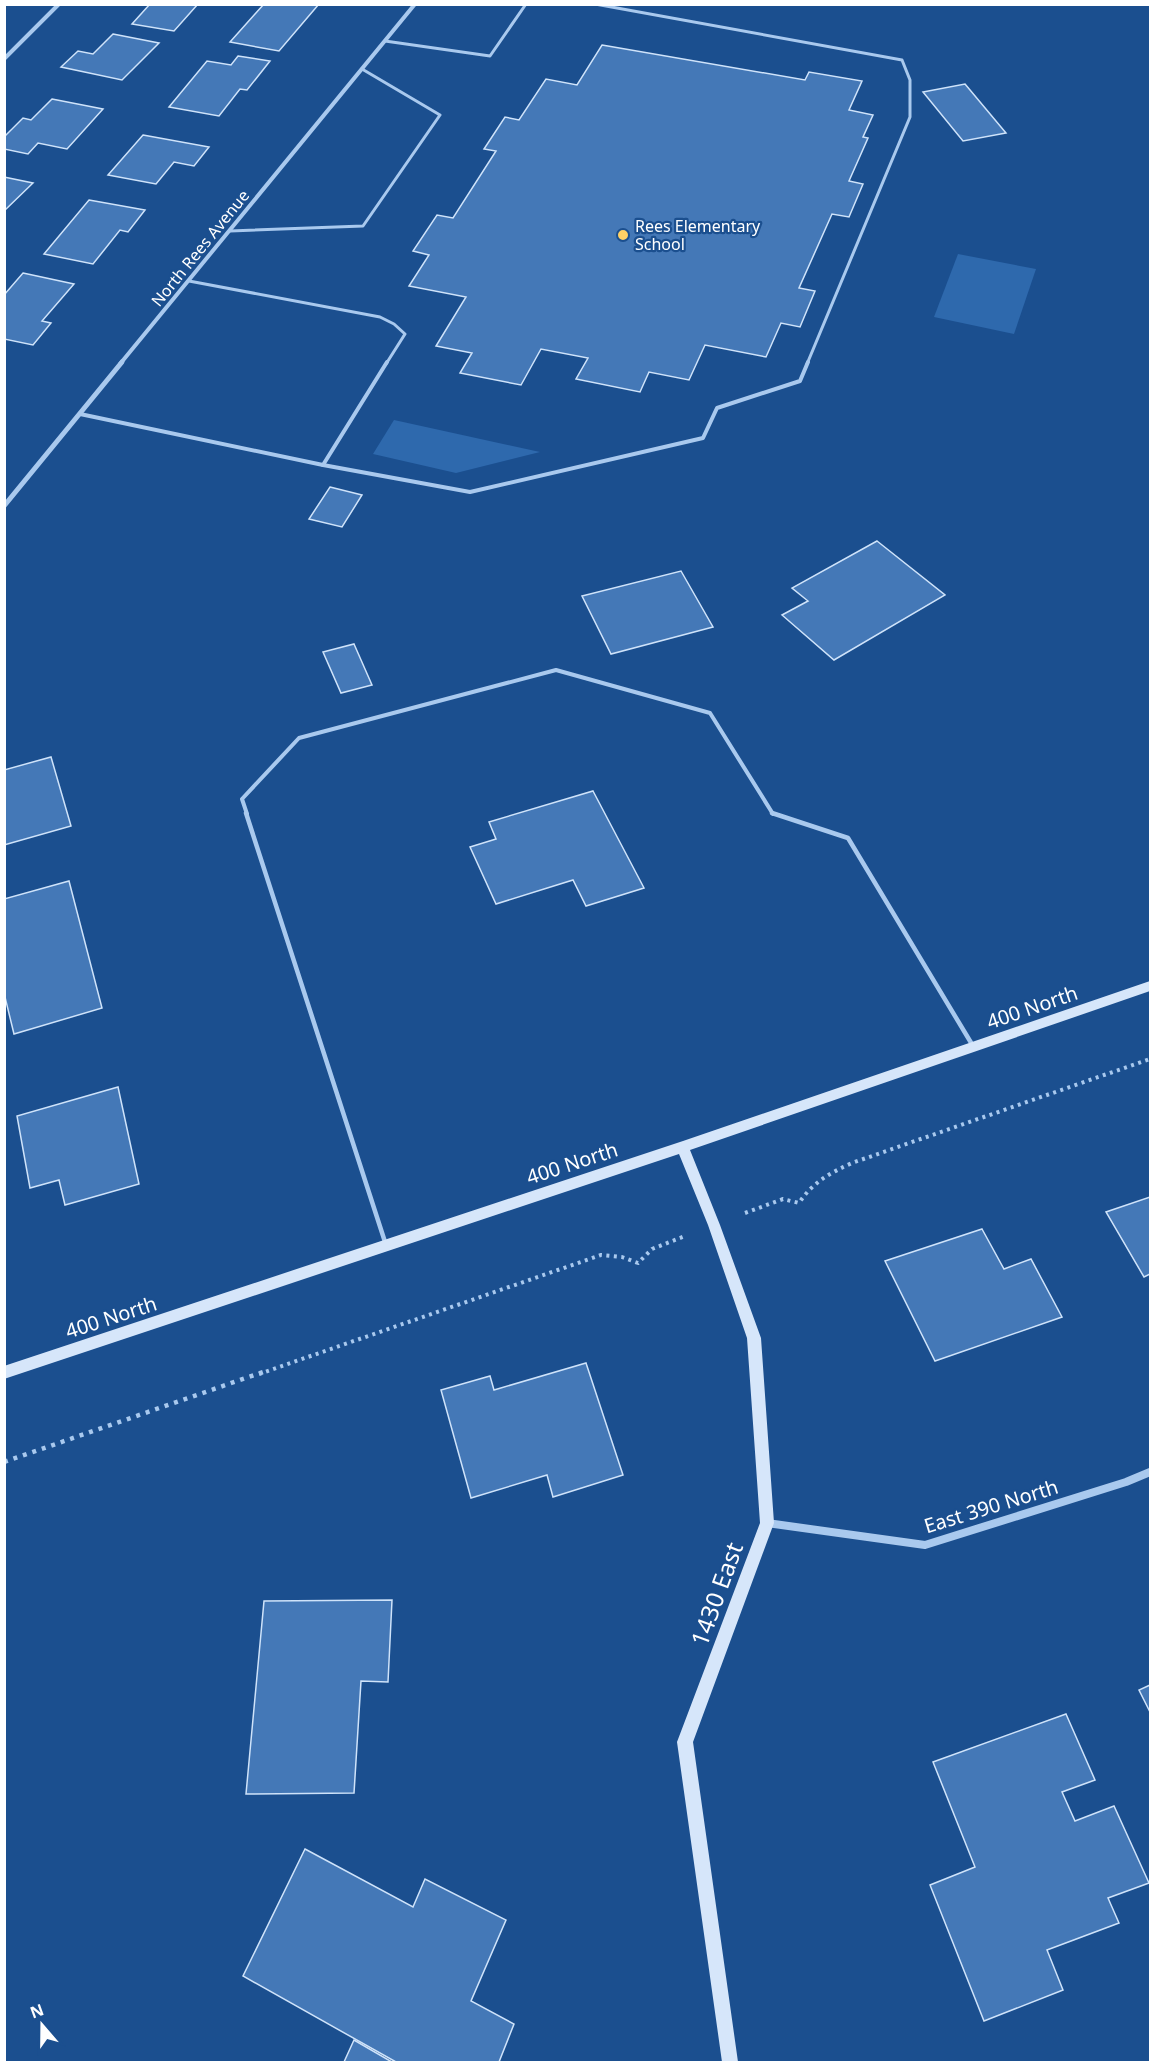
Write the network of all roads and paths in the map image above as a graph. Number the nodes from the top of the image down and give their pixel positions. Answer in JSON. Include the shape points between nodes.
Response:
{"nodes":[{"id":1,"x":59,"y":4,"type":"edge"},
{"id":2,"x":415,"y":4,"type":"edge"},
{"id":3,"x":526,"y":4,"type":"edge"},
{"id":4,"x":595,"y":4,"type":"edge"},
{"id":5,"x":385,"y":41,"type":"junction"},
{"id":6,"x":4,"y":59,"type":"edge"},
{"id":7,"x":362,"y":69,"type":"junction"},
{"id":8,"x":230,"y":231,"type":"junction"},
{"id":9,"x":189,"y":281,"type":"junction"},
{"id":10,"x":80,"y":414,"type":"junction"},
{"id":11,"x":323,"y":465,"type":"junction"},
{"id":12,"x":4,"y":506,"type":"edge"},
{"id":13,"x":1150,"y":986,"type":"edge"},
{"id":14,"x":974,"y":1048,"type":"junction"},
{"id":15,"x":1150,"y":1059,"type":"edge"},
{"id":16,"x":683,"y":1147,"type":"junction"},
{"id":17,"x":783,"y":1199,"type":"dead end"},
{"id":18,"x":386,"y":1245,"type":"junction"},
{"id":19,"x":652,"y":1249,"type":"dead end"},
{"id":20,"x":4,"y":1373,"type":"edge"},
{"id":21,"x":4,"y":1462,"type":"edge"},
{"id":22,"x":1150,"y":1472,"type":"edge"},
{"id":23,"x":767,"y":1523,"type":"junction"},
{"id":24,"x":730,"y":2062,"type":"edge"}],
"edges":[{"from":1,"to":6,"type":"street"},
{"from":2,"to":5,"type":"street","name":"North Rees Avenue"},
{"from":3,"to":5,"type":"lane","via":[[490,56]]},
{"from":4,"to":11,"type":"lane","via":[[902,60],[910,80],[910,117],[800,381],[717,408],[703,438],[470,492]]},
{"from":5,"to":7,"type":"street","name":"North Rees Avenue"},
{"from":7,"to":8,"type":"street","name":"North Rees Avenue"},
{"from":7,"to":8,"type":"lane","via":[[440,115],[363,226]]},
{"from":8,"to":9,"type":"street","name":"North Rees Avenue"},
{"from":9,"to":10,"type":"street","name":"North Rees Avenue"},
{"from":9,"to":11,"type":"lane","via":[[380,317],[405,334]]},
{"from":10,"to":11,"type":"lane"},
{"from":10,"to":12,"type":"street","name":"North Rees Avenue"},
{"from":13,"to":14,"type":"main road","name":"400 North"},
{"from":14,"to":16,"type":"main road","name":"400 North"},
{"from":14,"to":18,"type":"lane","via":[[848,838],[773,815],[710,713],[556,670],[299,738],[242,799]]},
{"from":15,"to":17,"type":"path","via":[[852,1163],[808,1187],[799,1203]]},
{"from":16,"to":18,"type":"main road","name":"400 North"},
{"from":16,"to":23,"type":"main road","name":"1430 East","via":[[754,1338]]},
{"from":18,"to":20,"type":"main road","name":"400 North"},
{"from":19,"to":21,"type":"path","via":[[638,1263],[601,1255]]},
{"from":22,"to":23,"type":"street","name":"East 390 North","via":[[925,1545]]},
{"from":23,"to":24,"type":"main road","name":"1430 East","via":[[685,1742]]}]}
